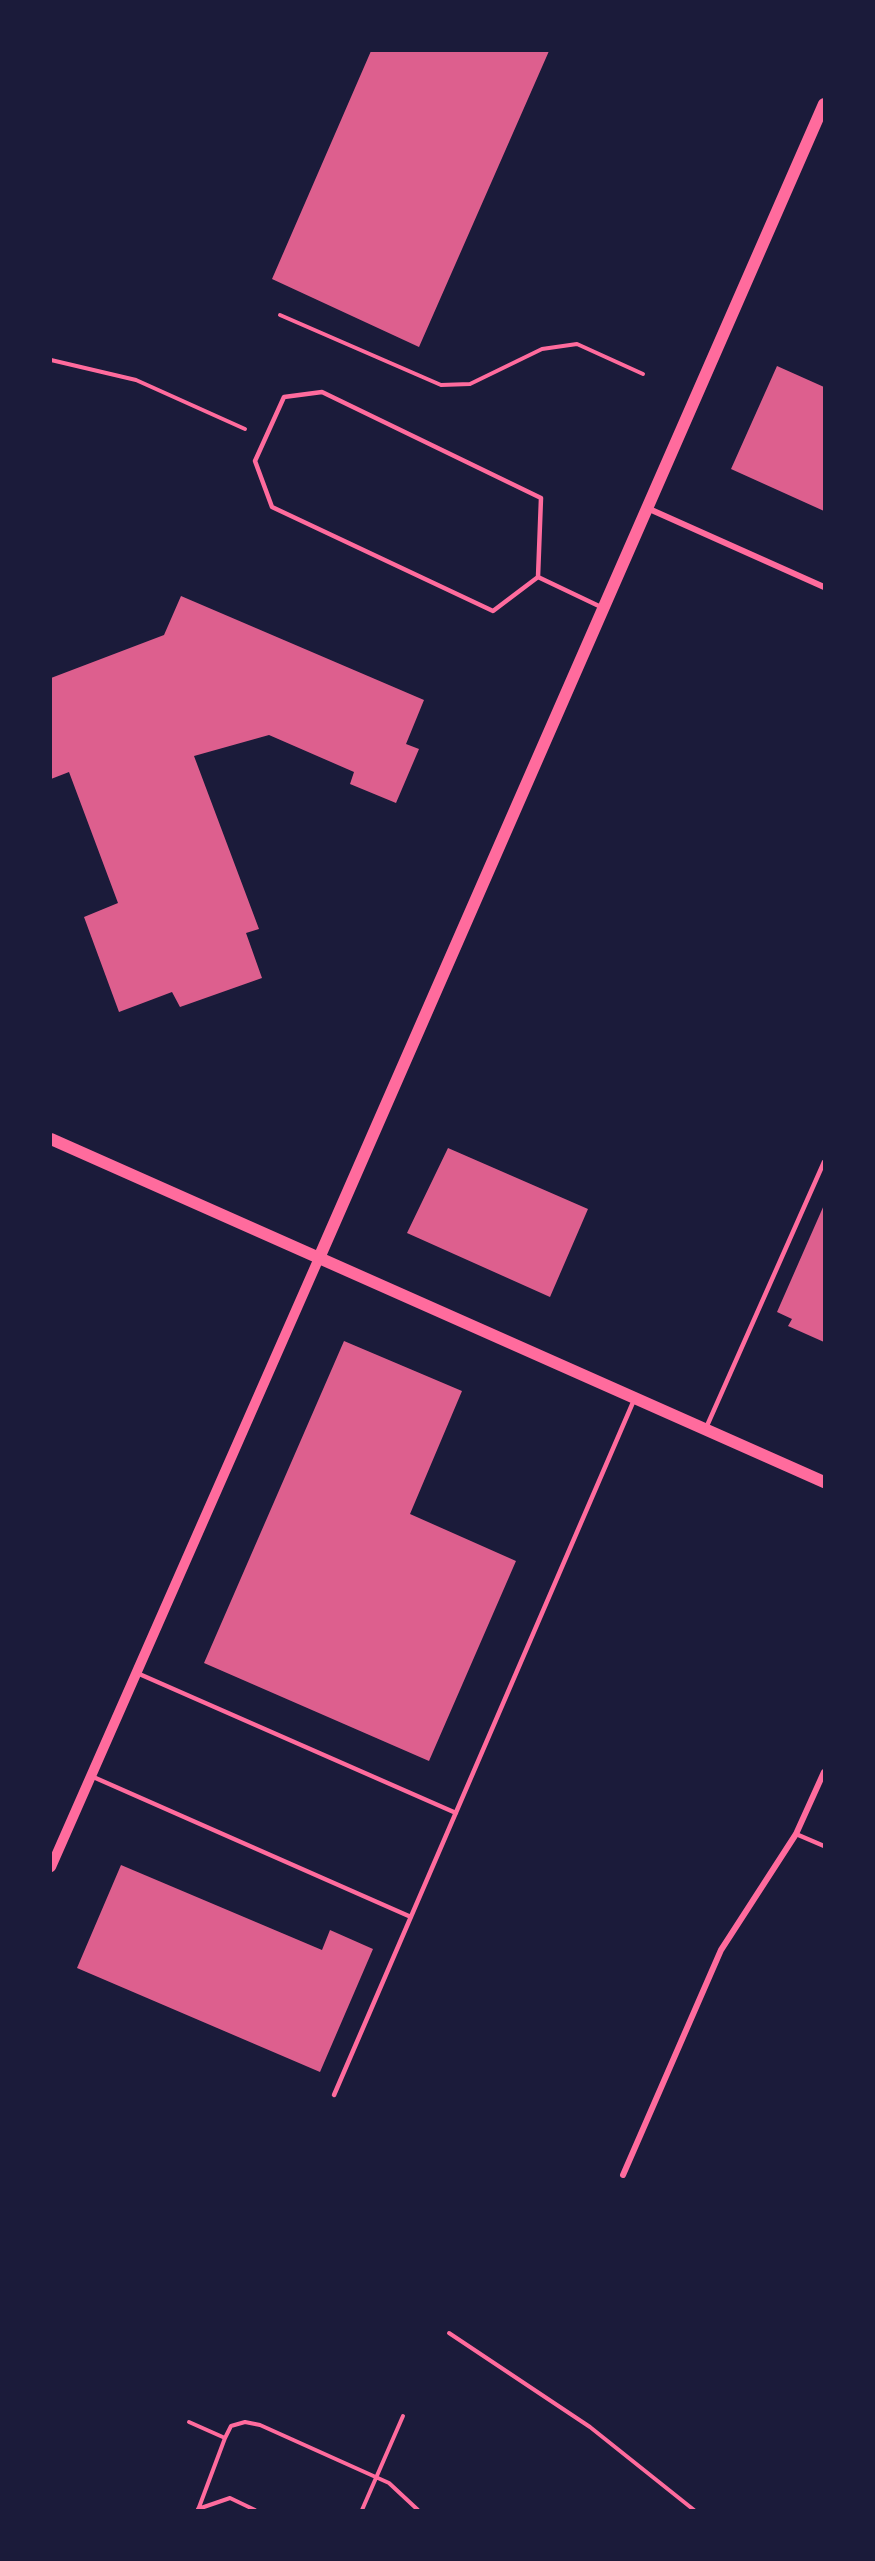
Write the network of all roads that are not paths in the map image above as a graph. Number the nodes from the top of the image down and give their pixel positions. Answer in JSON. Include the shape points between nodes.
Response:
{"nodes":[{"id":1,"x":824,"y":104,"type":"edge"},
{"id":2,"x":647,"y":508,"type":"junction"},
{"id":3,"x":538,"y":577,"type":"junction"},
{"id":4,"x":824,"y":586,"type":"edge"},
{"id":5,"x":604,"y":608,"type":"junction"},
{"id":6,"x":51,"y":1139,"type":"edge"},
{"id":7,"x":824,"y":1162,"type":"edge"},
{"id":8,"x":319,"y":1258,"type":"junction"},
{"id":9,"x":636,"y":1398,"type":"junction"},
{"id":10,"x":706,"y":1429,"type":"junction"},
{"id":11,"x":824,"y":1482,"type":"edge"},
{"id":12,"x":136,"y":1672,"type":"junction"},
{"id":13,"x":824,"y":1772,"type":"edge"},
{"id":14,"x":91,"y":1776,"type":"junction"},
{"id":15,"x":456,"y":1813,"type":"junction"},
{"id":16,"x":796,"y":1833,"type":"junction"},
{"id":17,"x":824,"y":1846,"type":"edge"},
{"id":18,"x":51,"y":1867,"type":"edge"},
{"id":19,"x":411,"y":1917,"type":"junction"},
{"id":20,"x":334,"y":2095,"type":"dead end"},
{"id":21,"x":622,"y":2175,"type":"dead end"}],
"edges":[{"from":1,"to":2,"type":"main road"},
{"from":2,"to":4,"type":"street"},
{"from":2,"to":5,"type":"main road"},
{"from":3,"to":3,"type":"lane","via":[[493,611],[272,507],[255,461],[284,397],[322,392],[541,498]]},
{"from":3,"to":5,"type":"lane"},
{"from":5,"to":8,"type":"main road"},
{"from":6,"to":8,"type":"main road"},
{"from":7,"to":10,"type":"lane"},
{"from":8,"to":9,"type":"main road"},
{"from":8,"to":12,"type":"street"},
{"from":9,"to":10,"type":"main road"},
{"from":9,"to":15,"type":"lane"},
{"from":10,"to":11,"type":"main road"},
{"from":12,"to":14,"type":"street"},
{"from":12,"to":15,"type":"lane"},
{"from":13,"to":16,"type":"street"},
{"from":14,"to":18,"type":"street"},
{"from":14,"to":19,"type":"lane"},
{"from":15,"to":19,"type":"lane"},
{"from":16,"to":17,"type":"lane"},
{"from":16,"to":21,"type":"street","via":[[721,1950]]},
{"from":19,"to":20,"type":"lane"}]}
